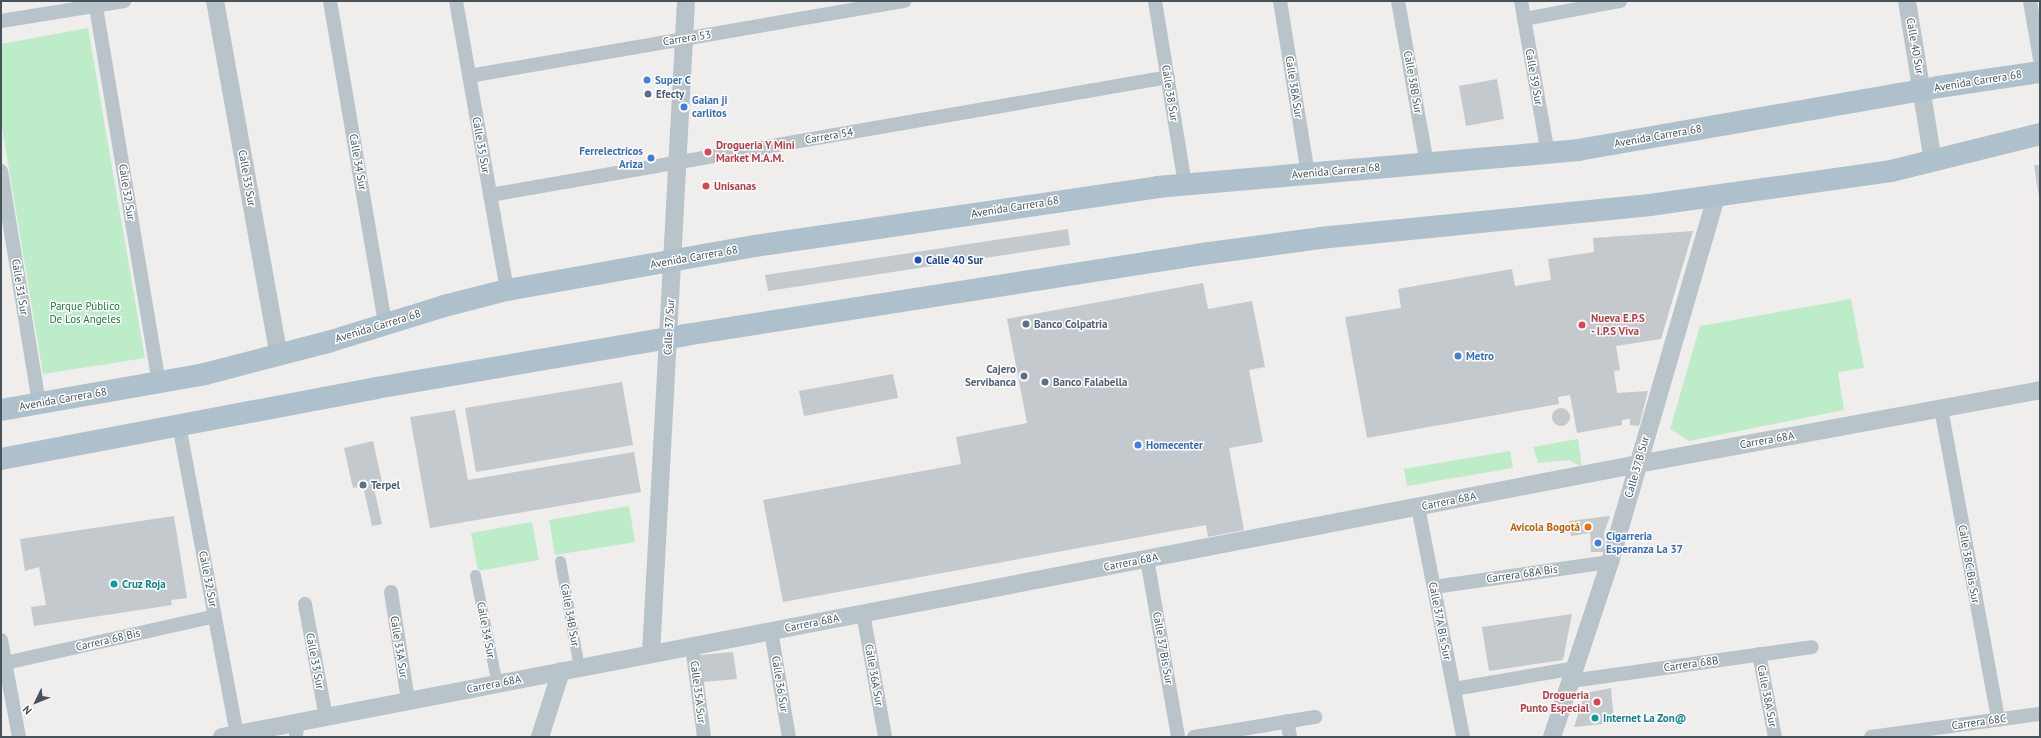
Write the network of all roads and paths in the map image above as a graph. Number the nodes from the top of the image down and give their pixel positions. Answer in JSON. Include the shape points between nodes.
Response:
{"nodes":[{"id":1,"x":124,"y":1,"type":"edge"},
{"id":2,"x":215,"y":1,"type":"edge"},
{"id":3,"x":330,"y":1,"type":"edge"},
{"id":4,"x":456,"y":1,"type":"edge"},
{"id":5,"x":686,"y":1,"type":"edge"},
{"id":6,"x":905,"y":1,"type":"edge"},
{"id":7,"x":1155,"y":1,"type":"edge"},
{"id":8,"x":1280,"y":1,"type":"edge"},
{"id":9,"x":1398,"y":1,"type":"edge"},
{"id":10,"x":1521,"y":1,"type":"edge"},
{"id":11,"x":1620,"y":1,"type":"edge"},
{"id":12,"x":1907,"y":1,"type":"edge"},
{"id":13,"x":2030,"y":1,"type":"edge"},
{"id":14,"x":95,"y":3,"type":"edge"},
{"id":15,"x":1524,"y":19,"type":"junction"},
{"id":16,"x":1,"y":21,"type":"edge"},
{"id":17,"x":684,"y":39,"type":"junction"},
{"id":18,"x":2040,"y":59,"type":"edge"},
{"id":19,"x":2040,"y":72,"type":"edge"},
{"id":20,"x":469,"y":76,"type":"junction"},
{"id":21,"x":1168,"y":77,"type":"junction"},
{"id":22,"x":1923,"y":90,"type":"junction"},
{"id":23,"x":2040,"y":134,"type":"edge"},
{"id":24,"x":1548,"y":154,"type":"junction"},
{"id":25,"x":677,"y":162,"type":"junction"},
{"id":26,"x":1934,"y":162,"type":"junction"},
{"id":27,"x":1428,"y":164,"type":"junction"},
{"id":28,"x":1,"y":171,"type":"edge"},
{"id":29,"x":1308,"y":173,"type":"junction"},
{"id":30,"x":1185,"y":184,"type":"junction"},
{"id":31,"x":490,"y":195,"type":"junction"},
{"id":32,"x":1716,"y":196,"type":"junction"},
{"id":33,"x":672,"y":261,"type":"junction"},
{"id":34,"x":506,"y":290,"type":"junction"},
{"id":35,"x":385,"y":324,"type":"junction"},
{"id":36,"x":668,"y":338,"type":"junction"},
{"id":37,"x":279,"y":355,"type":"junction"},
{"id":38,"x":159,"y":382,"type":"junction"},
{"id":39,"x":2040,"y":390,"type":"edge"},
{"id":40,"x":39,"y":404,"type":"junction"},
{"id":41,"x":1941,"y":408,"type":"junction"},
{"id":42,"x":1,"y":410,"type":"edge"},
{"id":43,"x":179,"y":425,"type":"junction"},
{"id":44,"x":1,"y":459,"type":"edge"},
{"id":45,"x":1638,"y":464,"type":"junction"},
{"id":46,"x":1418,"y":507,"type":"junction"},
{"id":47,"x":1147,"y":559,"type":"junction"},
{"id":48,"x":560,"y":562,"type":"dead end"},
{"id":49,"x":1610,"y":562,"type":"junction"},
{"id":50,"x":475,"y":575,"type":"dead end"},
{"id":51,"x":1434,"y":587,"type":"junction"},
{"id":52,"x":391,"y":592,"type":"dead end"},
{"id":53,"x":305,"y":604,"type":"dead end"},
{"id":54,"x":863,"y":613,"type":"junction"},
{"id":55,"x":214,"y":616,"type":"junction"},
{"id":56,"x":771,"y":631,"type":"junction"},
{"id":57,"x":1,"y":640,"type":"edge"},
{"id":58,"x":692,"y":646,"type":"junction"},
{"id":59,"x":1812,"y":647,"type":"dead end"},
{"id":60,"x":652,"y":654,"type":"junction"},
{"id":61,"x":1759,"y":654,"type":"junction"},
{"id":62,"x":3,"y":664,"type":"edge"},
{"id":63,"x":579,"y":668,"type":"junction"},
{"id":64,"x":561,"y":671,"type":"junction"},
{"id":65,"x":1573,"y":674,"type":"junction"},
{"id":66,"x":497,"y":684,"type":"junction"},
{"id":67,"x":1454,"y":689,"type":"junction"},
{"id":68,"x":408,"y":701,"type":"junction"},
{"id":69,"x":2040,"y":714,"type":"edge"},
{"id":70,"x":326,"y":717,"type":"junction"},
{"id":71,"x":1315,"y":717,"type":"dead end"},
{"id":72,"x":1998,"y":720,"type":"junction"},
{"id":73,"x":1288,"y":721,"type":"junction"},
{"id":74,"x":297,"y":730,"type":"edge"},
{"id":75,"x":1911,"y":734,"type":"edge"},
{"id":76,"x":229,"y":736,"type":"edge"},
{"id":77,"x":1463,"y":736,"type":"edge"},
{"id":78,"x":19,"y":737,"type":"edge"},
{"id":79,"x":540,"y":737,"type":"edge"},
{"id":80,"x":704,"y":737,"type":"edge"},
{"id":81,"x":788,"y":737,"type":"edge"},
{"id":82,"x":885,"y":737,"type":"edge"},
{"id":83,"x":1178,"y":737,"type":"edge"},
{"id":84,"x":1194,"y":737,"type":"edge"},
{"id":85,"x":1290,"y":737,"type":"edge"},
{"id":86,"x":1552,"y":737,"type":"edge"},
{"id":87,"x":1775,"y":737,"type":"edge"},
{"id":88,"x":1871,"y":737,"type":"edge"}],
"edges":[{"from":1,"to":14,"type":"street"},
{"from":2,"to":37,"type":"street","name":"Calle 33 Sur"},
{"from":3,"to":35,"type":"street","name":"Calle 34 Sur"},
{"from":4,"to":20,"type":"street","name":"Calle 35 Sur"},
{"from":5,"to":17,"type":"street","name":"Calle 37 Sur"},
{"from":6,"to":17,"type":"street","name":"Carrera 53"},
{"from":7,"to":21,"type":"street","name":"Calle 38 Sur"},
{"from":8,"to":29,"type":"street","name":"Calle 38A Sur"},
{"from":9,"to":27,"type":"street","name":"Calle 38B Sur"},
{"from":10,"to":15,"type":"street","name":"Calle 39 Sur"},
{"from":11,"to":15,"type":"street"},
{"from":12,"to":22,"type":"street","name":"Calle 40 Sur"},
{"from":13,"to":18,"type":"street"},
{"from":14,"to":16,"type":"street"},
{"from":14,"to":38,"type":"street","name":"Calle 32 Sur"},
{"from":15,"to":24,"type":"street","name":"Calle 39 Sur"},
{"from":17,"to":20,"type":"street","name":"Carrera 53"},
{"from":17,"to":25,"type":"street","name":"Calle 37 Sur"},
{"from":19,"to":22,"type":"main road","name":"Avenida Carrera 68"},
{"from":20,"to":31,"type":"street","name":"Calle 35 Sur"},
{"from":21,"to":25,"type":"street","name":"Carrera 54"},
{"from":21,"to":30,"type":"street","name":"Calle 38 Sur"},
{"from":22,"to":24,"type":"main road","name":"Avenida Carrera 68"},
{"from":22,"to":26,"type":"street","name":"Calle 40 Sur"},
{"from":23,"to":26,"type":"main road"},
{"from":24,"to":27,"type":"main road","name":"Avenida Carrera 68"},
{"from":25,"to":31,"type":"street","name":"Carrera 54"},
{"from":25,"to":33,"type":"street","name":"Calle 37 Sur"},
{"from":26,"to":32,"type":"main road","via":[[1891,171]]},
{"from":27,"to":29,"type":"main road","name":"Avenida Carrera 68"},
{"from":28,"to":40,"type":"street","name":"Calle 31 Sur"},
{"from":29,"to":30,"type":"main road","name":"Avenida Carrera 68"},
{"from":30,"to":33,"type":"main road","name":"Avenida Carrera 68","via":[[1102,194]]},
{"from":31,"to":34,"type":"street","name":"Calle 35 Sur"},
{"from":32,"to":36,"type":"main road","via":[[1320,238],[1202,254]]},
{"from":32,"to":45,"type":"street","name":"Calle 37B Sur"},
{"from":33,"to":34,"type":"main road","name":"Avenida Carrera 68"},
{"from":33,"to":36,"type":"street","name":"Calle 37 Sur"},
{"from":34,"to":35,"type":"main road","name":"Avenida Carrera 68"},
{"from":35,"to":37,"type":"main road","name":"Avenida Carrera 68"},
{"from":36,"to":43,"type":"main road"},
{"from":36,"to":60,"type":"street","name":"Calle 37 Sur"},
{"from":37,"to":38,"type":"main road","name":"Avenida Carrera 68"},
{"from":38,"to":40,"type":"main road","name":"Avenida Carrera 68"},
{"from":39,"to":41,"type":"street","name":"Carrera 68A"},
{"from":40,"to":42,"type":"main road","name":"Avenida Carrera 68"},
{"from":41,"to":45,"type":"street","name":"Carrera 68A"},
{"from":41,"to":72,"type":"street","name":"Calle 38C Bis Sur"},
{"from":43,"to":44,"type":"main road"},
{"from":43,"to":55,"type":"street","name":"Calle 32 Sur"},
{"from":45,"to":46,"type":"street","name":"Carrera 68A"},
{"from":45,"to":49,"type":"street","name":"Calle 37B Sur"},
{"from":46,"to":47,"type":"street","name":"Carrera 68A"},
{"from":46,"to":51,"type":"street","name":"Calle 37A Bis Sur"},
{"from":47,"to":54,"type":"street","name":"Carrera 68A"},
{"from":47,"to":83,"type":"street","name":"Calle 37 Bis Sur"},
{"from":48,"to":63,"type":"street","name":"Calle 34B Sur"},
{"from":49,"to":51,"type":"street","name":"Carrera 68A Bis"},
{"from":49,"to":65,"type":"street","name":"Calle 37B Sur"},
{"from":50,"to":66,"type":"street","name":"Calle 34 Sur"},
{"from":51,"to":67,"type":"street","name":"Calle 37A Bis Sur"},
{"from":52,"to":68,"type":"street","name":"Calle 33A Sur"},
{"from":53,"to":70,"type":"street","name":"Calle 33 Sur"},
{"from":54,"to":56,"type":"street","name":"Carrera 68A"},
{"from":54,"to":82,"type":"street","name":"Calle 36A Sur"},
{"from":55,"to":62,"type":"street","name":"Carrera 68 Bis"},
{"from":55,"to":76,"type":"street","name":"Calle 32 Sur"},
{"from":56,"to":58,"type":"street","name":"Carrera 68A"},
{"from":56,"to":81,"type":"street","name":"Calle 36 Sur"},
{"from":57,"to":62,"type":"street"},
{"from":58,"to":60,"type":"street","name":"Carrera 68A"},
{"from":58,"to":80,"type":"street","name":"Calle 35A Sur"},
{"from":59,"to":61,"type":"street","name":"Carrera 68B"},
{"from":60,"to":63,"type":"street","name":"Carrera 68A"},
{"from":61,"to":65,"type":"street","name":"Carrera 68B"},
{"from":61,"to":87,"type":"street","name":"Calle 38A Sur"},
{"from":62,"to":78,"type":"street"},
{"from":63,"to":64,"type":"street","name":"Carrera 68A"},
{"from":64,"to":66,"type":"street","name":"Carrera 68A"},
{"from":64,"to":79,"type":"street"},
{"from":65,"to":67,"type":"street","name":"Carrera 68B"},
{"from":65,"to":86,"type":"street","name":"Calle 37B Sur"},
{"from":66,"to":68,"type":"street","name":"Carrera 68A"},
{"from":67,"to":77,"type":"street","name":"Calle 37A Bis Sur"},
{"from":68,"to":70,"type":"street","name":"Carrera 68A"},
{"from":69,"to":72,"type":"street","name":"Carrera 68C"},
{"from":70,"to":74,"type":"street","name":"Carrera 68A"},
{"from":71,"to":73,"type":"street"},
{"from":72,"to":75,"type":"street","name":"Carrera 68C"},
{"from":73,"to":84,"type":"street"},
{"from":73,"to":85,"type":"street"},
{"from":74,"to":76,"type":"street","name":"Carrera 68A"},
{"from":75,"to":88,"type":"street","name":"Carrera 68C"}]}
